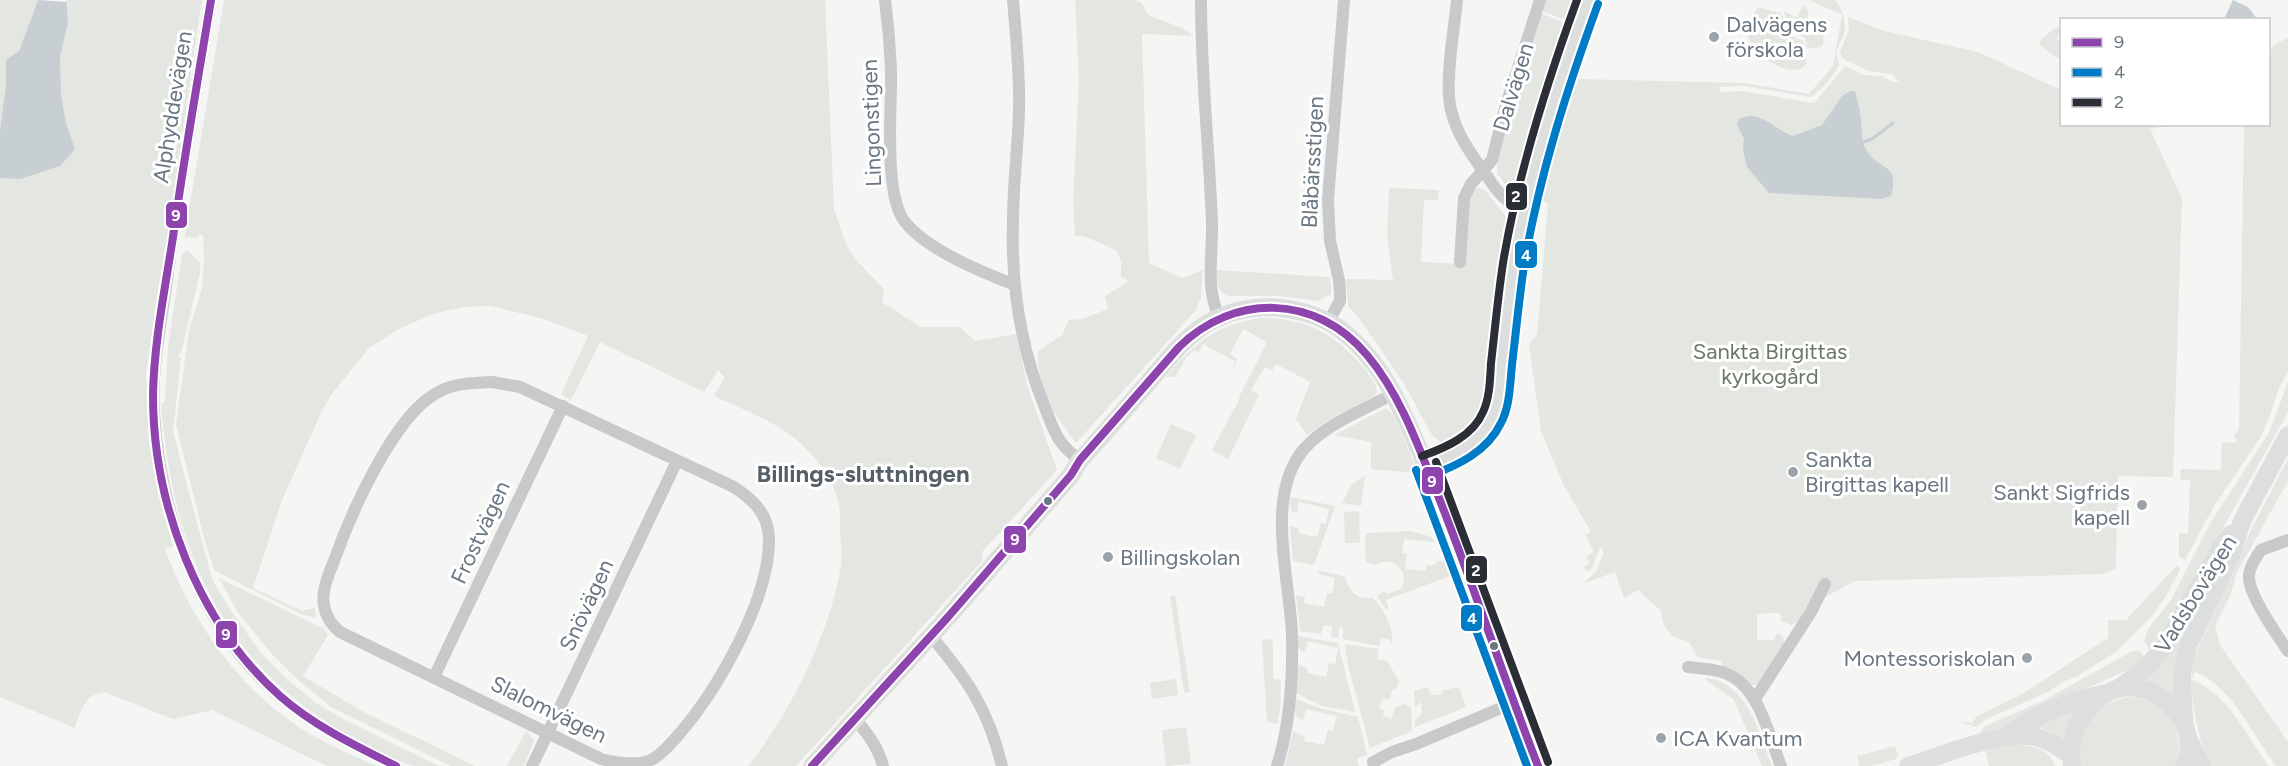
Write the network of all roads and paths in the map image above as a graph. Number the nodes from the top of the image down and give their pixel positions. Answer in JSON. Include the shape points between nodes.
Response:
{"nodes":[{"id":1,"x":211,"y":0,"type":"edge"},
{"id":2,"x":885,"y":0,"type":"edge"},
{"id":3,"x":1013,"y":0,"type":"edge"},
{"id":4,"x":1201,"y":0,"type":"edge"},
{"id":5,"x":1344,"y":0,"type":"edge"},
{"id":6,"x":1457,"y":0,"type":"edge"},
{"id":7,"x":1540,"y":0,"type":"edge"},
{"id":8,"x":1588,"y":0,"type":"edge"},
{"id":9,"x":1484,"y":172,"type":"junction"},
{"id":10,"x":1524,"y":209,"type":"junction"},
{"id":11,"x":1460,"y":261,"type":"dead end"},
{"id":12,"x":1016,"y":285,"type":"junction"},
{"id":13,"x":1219,"y":317,"type":"junction"},
{"id":14,"x":1328,"y":322,"type":"junction"},
{"id":15,"x":1393,"y":394,"type":"junction"},
{"id":16,"x":563,"y":406,"type":"junction"},
{"id":17,"x":2288,"y":435,"type":"edge"},
{"id":18,"x":1080,"y":460,"type":"junction"},
{"id":19,"x":676,"y":461,"type":"junction"},
{"id":20,"x":1426,"y":466,"type":"junction"},
{"id":21,"x":2242,"y":521,"type":"junction"},
{"id":22,"x":2288,"y":540,"type":"edge"},
{"id":23,"x":1825,"y":584,"type":"dead end"},
{"id":24,"x":930,"y":635,"type":"junction"},
{"id":25,"x":2288,"y":651,"type":"edge"},
{"id":26,"x":1688,"y":667,"type":"dead end"},
{"id":27,"x":434,"y":677,"type":"junction"},
{"id":28,"x":2111,"y":691,"type":"junction"},
{"id":29,"x":1755,"y":699,"type":"junction"},
{"id":30,"x":1513,"y":703,"type":"junction"},
{"id":31,"x":855,"y":719,"type":"junction"},
{"id":32,"x":2184,"y":722,"type":"junction"},
{"id":33,"x":548,"y":732,"type":"junction"},
{"id":34,"x":2004,"y":736,"type":"junction"},
{"id":35,"x":2190,"y":742,"type":"junction"},
{"id":36,"x":2071,"y":760,"type":"edge"},
{"id":37,"x":396,"y":766,"type":"edge"},
{"id":38,"x":532,"y":766,"type":"edge"},
{"id":39,"x":812,"y":766,"type":"edge"},
{"id":40,"x":883,"y":766,"type":"edge"},
{"id":41,"x":1002,"y":766,"type":"edge"},
{"id":42,"x":1277,"y":766,"type":"edge"},
{"id":43,"x":1374,"y":766,"type":"edge"},
{"id":44,"x":1538,"y":766,"type":"edge"},
{"id":45,"x":1781,"y":766,"type":"edge"},
{"id":46,"x":1908,"y":766,"type":"edge"},
{"id":47,"x":2184,"y":766,"type":"edge"},
{"id":48,"x":2202,"y":766,"type":"edge"}],
"edges":[{"from":1,"to":37,"type":"street","name":"Alphyddevägen","via":[[153,382],[167,496],[185,555],[209,610],[239,654],[279,696],[315,723]]},
{"from":2,"to":12,"type":"street","name":"Lingonstigen","via":[[891,68],[892,173],[897,207],[920,239]]},
{"from":3,"to":12,"type":"street","via":[[1019,110],[1012,225]]},
{"from":4,"to":13,"type":"street","via":[[1212,224],[1210,282]]},
{"from":5,"to":14,"type":"street","name":"Blåbärsstigen","via":[[1328,200],[1340,301]]},
{"from":6,"to":9,"type":"street","name":"Dalvägen","via":[[1449,98],[1465,143]]},
{"from":7,"to":9,"type":"street","name":"Dalvägen","via":[[1492,160]]},
{"from":8,"to":10,"type":"street","name":"Dalvägen","via":[[1556,88]]},
{"from":9,"to":10,"type":"street","name":"Dalvägen","via":[[1503,197]]},
{"from":9,"to":11,"type":"street","name":"Dalvägen","via":[[1464,198]]},
{"from":10,"to":20,"type":"street","name":"Dalvägen","via":[[1493,416],[1481,435],[1461,450]]},
{"from":12,"to":18,"type":"street","via":[[1030,369],[1062,446]]},
{"from":13,"to":14,"type":"street","via":[[1248,309],[1283,308]]},
{"from":13,"to":18,"type":"street","via":[[1175,351]]},
{"from":14,"to":15,"type":"street","via":[[1364,351]]},
{"from":15,"to":20,"type":"street"},
{"from":15,"to":42,"type":"street","via":[[1315,438],[1295,461],[1285,484],[1282,518],[1292,663]]},
{"from":16,"to":19,"type":"street","name":"Slalomvägen"},
{"from":16,"to":27,"type":"street","name":"Frostvägen"},
{"from":16,"to":27,"type":"street","name":"Slalomvägen","via":[[520,387],[492,382],[452,386],[433,394],[411,414],[357,503],[326,584],[323,604],[328,619],[340,632]]},
{"from":17,"to":21,"type":"street","name":"Vadsbovägen"},
{"from":18,"to":24,"type":"street"},
{"from":19,"to":33,"type":"street","name":"Snövägen"},
{"from":19,"to":33,"type":"street","name":"Slalomvägen","via":[[734,487],[753,500],[764,516],[769,536],[763,575],[730,660],[697,713],[652,760],[621,764],[601,759]]},
{"from":20,"to":30,"type":"street"},
{"from":21,"to":28,"type":"street","name":"Vadsbovägen","via":[[2222,546],[2166,644],[2148,666]]},
{"from":21,"to":32,"type":"street","name":"Vadsbovägen","via":[[2232,552],[2188,646],[2182,675]]},
{"from":22,"to":25,"type":"street","via":[[2261,550],[2249,574],[2262,611]]},
{"from":23,"to":29,"type":"street"},
{"from":24,"to":31,"type":"street"},
{"from":24,"to":41,"type":"street","via":[[981,704]]},
{"from":26,"to":29,"type":"street","via":[[1733,676]]},
{"from":27,"to":33,"type":"street","name":"Slalomvägen"},
{"from":28,"to":32,"type":"street","via":[[2138,688],[2156,695],[2172,706]]},
{"from":28,"to":34,"type":"street","via":[[2079,698]]},
{"from":28,"to":36,"type":"street","name":"Vadsbovägen","via":[[2079,719]]},
{"from":29,"to":45,"type":"street"},
{"from":30,"to":43,"type":"street","via":[[1392,752],[1373,762]]},
{"from":30,"to":44,"type":"street"},
{"from":31,"to":39,"type":"street"},
{"from":31,"to":40,"type":"street","via":[[870,736]]},
{"from":32,"to":35,"type":"street"},
{"from":33,"to":38,"type":"street","name":"Snövägen"},
{"from":34,"to":36,"type":"street","via":[[2042,739]]},
{"from":34,"to":46,"type":"street"},
{"from":35,"to":47,"type":"street"},
{"from":35,"to":48,"type":"street"}]}
